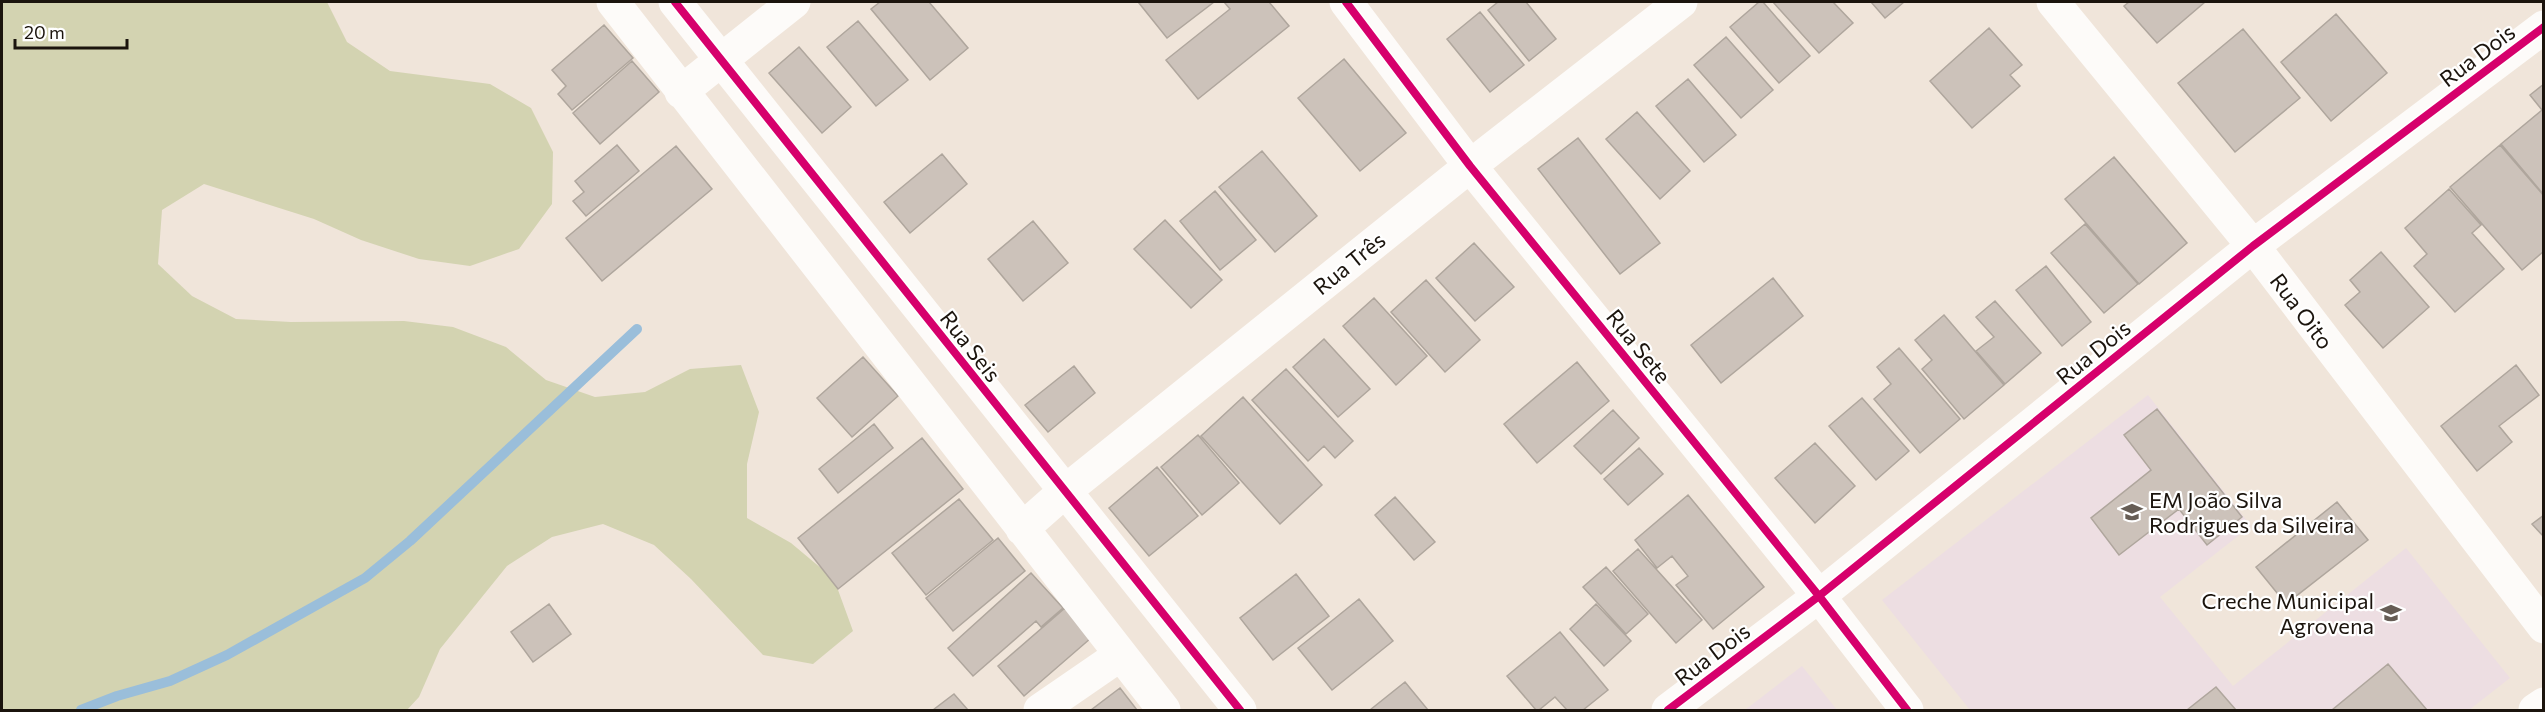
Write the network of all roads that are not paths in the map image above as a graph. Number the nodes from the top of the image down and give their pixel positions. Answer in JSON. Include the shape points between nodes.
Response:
{"nodes":[{"id":1,"x":613,"y":2,"type":"edge"},
{"id":2,"x":675,"y":2,"type":"edge"},
{"id":3,"x":794,"y":2,"type":"edge"},
{"id":4,"x":1346,"y":2,"type":"edge"},
{"id":5,"x":1681,"y":2,"type":"edge"},
{"id":6,"x":2053,"y":2,"type":"edge"},
{"id":7,"x":2544,"y":27,"type":"edge"},
{"id":8,"x":720,"y":60,"type":"junction"},
{"id":9,"x":681,"y":92,"type":"junction"},
{"id":10,"x":1470,"y":166,"type":"junction"},
{"id":11,"x":2253,"y":246,"type":"junction"},
{"id":12,"x":1064,"y":492,"type":"junction"},
{"id":13,"x":1022,"y":529,"type":"junction"},
{"id":14,"x":1819,"y":596,"type":"junction"},
{"id":15,"x":2544,"y":627,"type":"edge"},
{"id":16,"x":1120,"y":655,"type":"junction"},
{"id":17,"x":2544,"y":704,"type":"edge"},
{"id":18,"x":1041,"y":711,"type":"edge"},
{"id":19,"x":1164,"y":711,"type":"edge"},
{"id":20,"x":1240,"y":711,"type":"edge"},
{"id":21,"x":1668,"y":711,"type":"edge"},
{"id":22,"x":1907,"y":711,"type":"edge"},
{"id":23,"x":2535,"y":711,"type":"edge"}],
"edges":[{"from":1,"to":9,"type":"street"},
{"from":2,"to":8,"type":"street","name":"Rua Seis"},
{"from":3,"to":8,"type":"street"},
{"from":4,"to":10,"type":"street","name":"Rua Sete"},
{"from":5,"to":10,"type":"street","name":"Rua Três"},
{"from":6,"to":11,"type":"street","name":"Rua Oito"},
{"from":7,"to":11,"type":"street","name":"Rua Dois"},
{"from":8,"to":9,"type":"street"},
{"from":8,"to":12,"type":"street","name":"Rua Seis"},
{"from":9,"to":13,"type":"street"},
{"from":10,"to":12,"type":"street","name":"Rua Três"},
{"from":10,"to":14,"type":"street","name":"Rua Sete"},
{"from":11,"to":14,"type":"street","name":"Rua Dois"},
{"from":11,"to":15,"type":"street","name":"Rua Oito"},
{"from":12,"to":13,"type":"street","name":"Rua Três"},
{"from":12,"to":20,"type":"street","name":"Rua Seis"},
{"from":13,"to":16,"type":"street"},
{"from":14,"to":21,"type":"street","name":"Rua Dois"},
{"from":14,"to":22,"type":"street","name":"Rua Sete"},
{"from":16,"to":18,"type":"street"},
{"from":16,"to":19,"type":"street"},
{"from":17,"to":23,"type":"street"}]}
